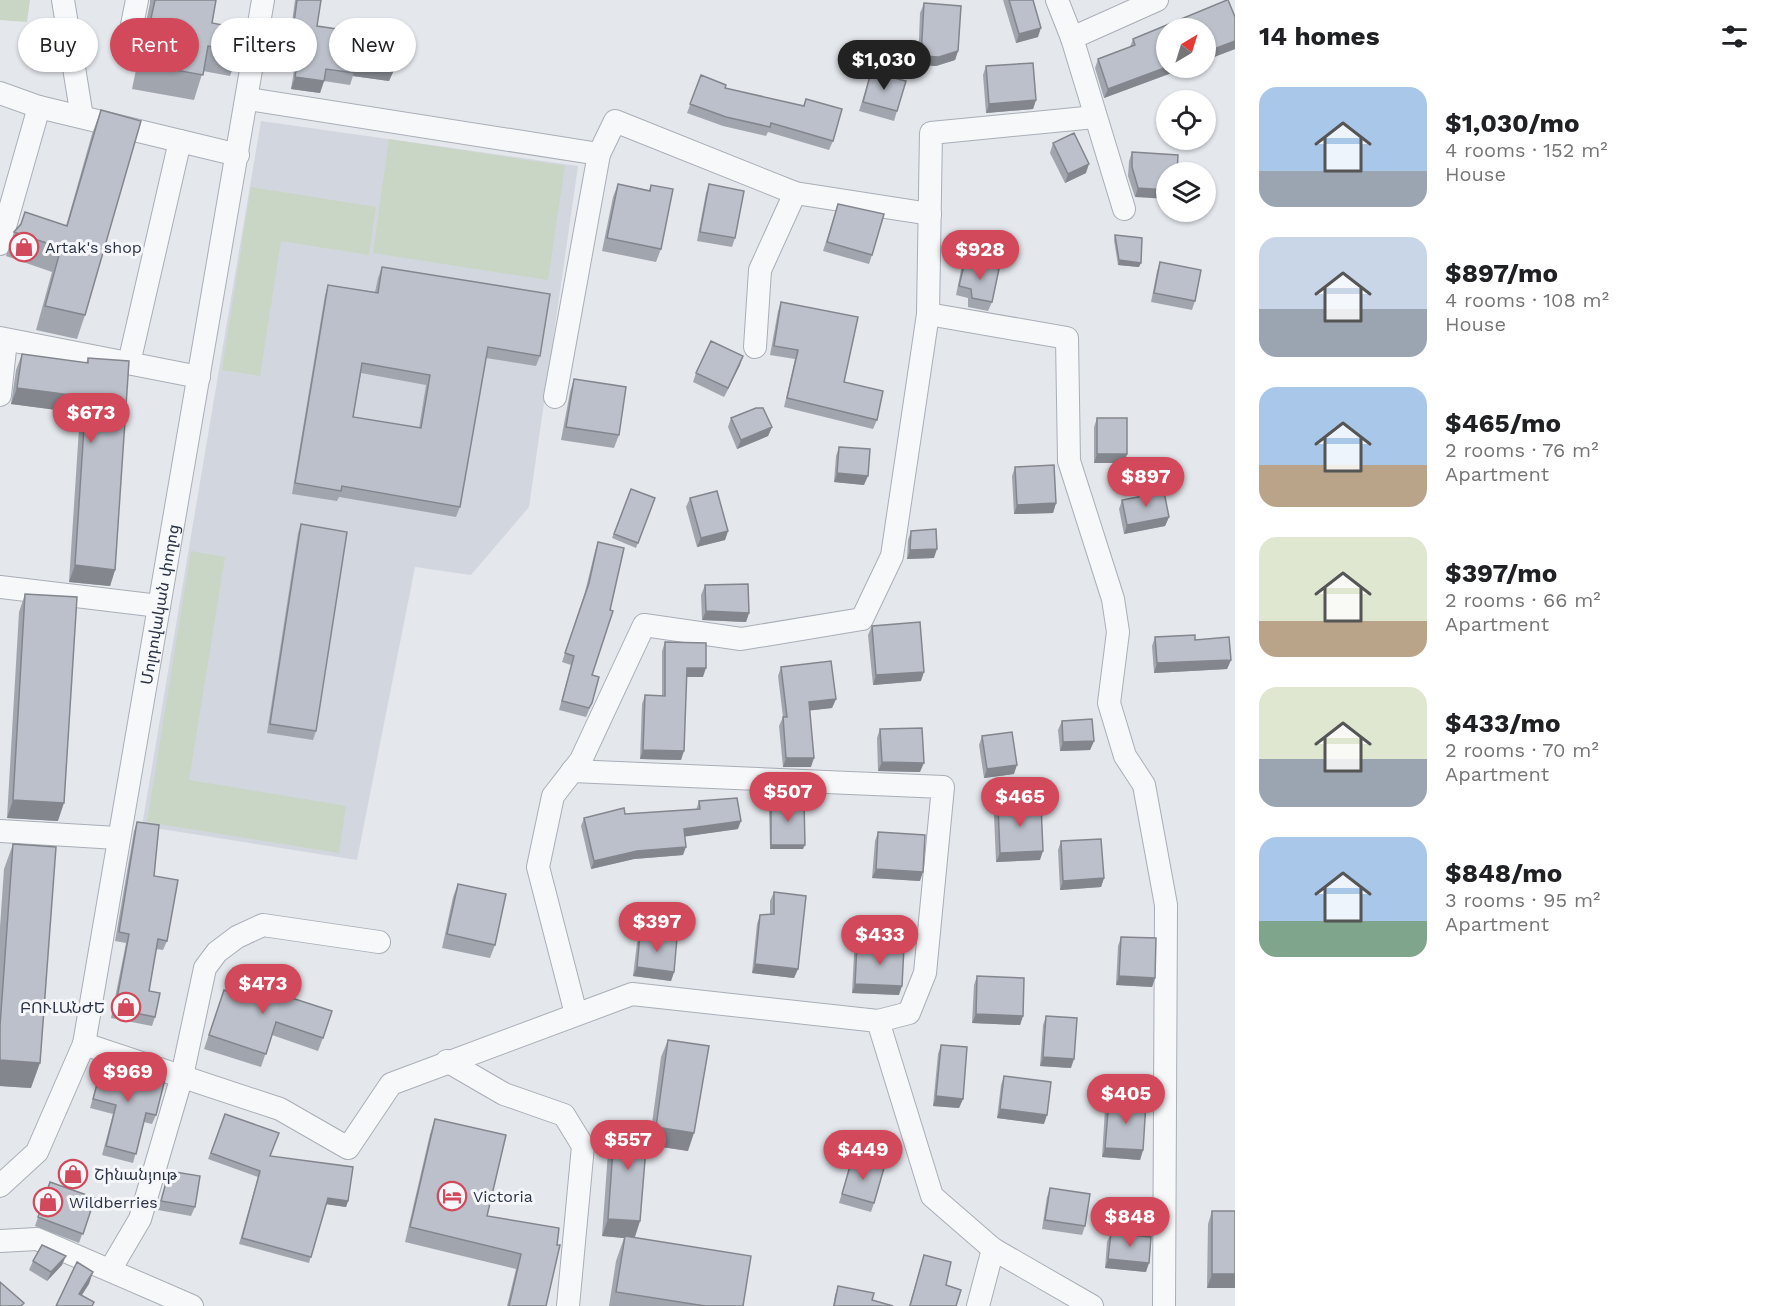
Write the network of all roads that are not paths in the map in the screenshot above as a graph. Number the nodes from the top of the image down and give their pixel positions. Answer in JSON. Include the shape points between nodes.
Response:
{"nodes":[{"id":1,"x":63,"y":0,"type":"edge"},
{"id":2,"x":137,"y":0,"type":"edge"},
{"id":3,"x":263,"y":0,"type":"edge"},
{"id":4,"x":1057,"y":0,"type":"edge"},
{"id":5,"x":1157,"y":0,"type":"edge"},
{"id":6,"x":133,"y":18,"type":"edge"},
{"id":7,"x":1072,"y":38,"type":"junction"},
{"id":8,"x":0,"y":93,"type":"edge"},
{"id":9,"x":248,"y":99,"type":"junction"},
{"id":10,"x":39,"y":107,"type":"junction"},
{"id":11,"x":82,"y":117,"type":"junction"},
{"id":12,"x":1095,"y":117,"type":"junction"},
{"id":13,"x":180,"y":141,"type":"junction"},
{"id":14,"x":599,"y":154,"type":"junction"},
{"id":15,"x":238,"y":155,"type":"junction"},
{"id":16,"x":795,"y":193,"type":"junction"},
{"id":17,"x":1124,"y":208,"type":"dead end"},
{"id":18,"x":930,"y":214,"type":"junction"},
{"id":19,"x":0,"y":244,"type":"edge"},
{"id":20,"x":928,"y":314,"type":"junction"},
{"id":21,"x":3,"y":339,"type":"edge"},
{"id":22,"x":755,"y":347,"type":"dead end"},
{"id":23,"x":129,"y":363,"type":"junction"},
{"id":24,"x":199,"y":377,"type":"junction"},
{"id":25,"x":0,"y":395,"type":"edge"},
{"id":26,"x":555,"y":397,"type":"dead end"},
{"id":27,"x":0,"y":587,"type":"edge"},
{"id":28,"x":159,"y":606,"type":"junction"},
{"id":29,"x":572,"y":771,"type":"junction"},
{"id":30,"x":0,"y":831,"type":"edge"},
{"id":31,"x":117,"y":838,"type":"junction"},
{"id":32,"x":379,"y":942,"type":"dead end"},
{"id":33,"x":576,"y":1014,"type":"junction"},
{"id":34,"x":878,"y":1021,"type":"junction"},
{"id":35,"x":84,"y":1044,"type":"junction"},
{"id":36,"x":447,"y":1061,"type":"junction"},
{"id":37,"x":182,"y":1076,"type":"junction"},
{"id":38,"x":0,"y":1186,"type":"edge"},
{"id":39,"x":0,"y":1241,"type":"edge"},
{"id":40,"x":993,"y":1249,"type":"junction"},
{"id":41,"x":110,"y":1270,"type":"junction"},
{"id":42,"x":192,"y":1306,"type":"edge"},
{"id":43,"x":568,"y":1306,"type":"edge"},
{"id":44,"x":978,"y":1306,"type":"edge"},
{"id":45,"x":1092,"y":1306,"type":"edge"},
{"id":46,"x":1164,"y":1306,"type":"edge"}],
"edges":[{"from":1,"to":11,"type":"street"},
{"from":2,"to":6,"type":"street"},
{"from":3,"to":9,"type":"street","name":"Մոլդովական փողոց"},
{"from":4,"to":7,"type":"street"},
{"from":5,"to":7,"type":"street"},
{"from":7,"to":12,"type":"street"},
{"from":8,"to":10,"type":"street"},
{"from":9,"to":14,"type":"street"},
{"from":9,"to":15,"type":"street","name":"Մոլդովական փողոց"},
{"from":10,"to":11,"type":"street"},
{"from":10,"to":19,"type":"street"},
{"from":11,"to":13,"type":"street"},
{"from":12,"to":17,"type":"street"},
{"from":12,"to":18,"type":"street","via":[[931,133]]},
{"from":13,"to":15,"type":"street"},
{"from":13,"to":23,"type":"street"},
{"from":14,"to":16,"type":"street","via":[[615,121]]},
{"from":14,"to":26,"type":"street"},
{"from":15,"to":24,"type":"street","name":"Մոլդովական փողոց"},
{"from":16,"to":18,"type":"street"},
{"from":16,"to":22,"type":"street","via":[[760,270]]},
{"from":18,"to":20,"type":"street"},
{"from":20,"to":29,"type":"street","via":[[892,556],[862,619],[741,639],[644,625],[581,760]]},
{"from":20,"to":46,"type":"street","via":[[1067,338],[1069,461],[1113,600],[1118,632],[1109,702],[1125,756],[1144,785],[1166,905]]},
{"from":21,"to":23,"type":"street"},
{"from":21,"to":25,"type":"street"},
{"from":23,"to":24,"type":"street"},
{"from":24,"to":28,"type":"street","name":"Մոլդովական փողոց"},
{"from":27,"to":28,"type":"street"},
{"from":28,"to":31,"type":"street","name":"Մոլդովական փողոց"},
{"from":29,"to":33,"type":"street","via":[[553,796],[538,867]]},
{"from":29,"to":34,"type":"street","via":[[943,787],[925,973],[909,1013]]},
{"from":30,"to":31,"type":"street"},
{"from":31,"to":35,"type":"street","name":"Մոլդովական փողոց"},
{"from":32,"to":37,"type":"street","via":[[262,926],[237,938],[217,952],[205,968]]},
{"from":33,"to":34,"type":"street","via":[[632,994]]},
{"from":33,"to":36,"type":"street"},
{"from":34,"to":40,"type":"street","via":[[932,1196]]},
{"from":35,"to":37,"type":"street"},
{"from":35,"to":38,"type":"street","name":"Մոլդովական փողոց","via":[[37,1152]]},
{"from":36,"to":37,"type":"street","via":[[391,1084],[348,1148],[280,1109]]},
{"from":36,"to":43,"type":"street","via":[[504,1095],[564,1115],[583,1146]]},
{"from":37,"to":41,"type":"street","via":[[140,1219]]},
{"from":39,"to":41,"type":"street","via":[[38,1239]]},
{"from":40,"to":44,"type":"street"},
{"from":40,"to":45,"type":"street"},
{"from":41,"to":42,"type":"street"}]}
